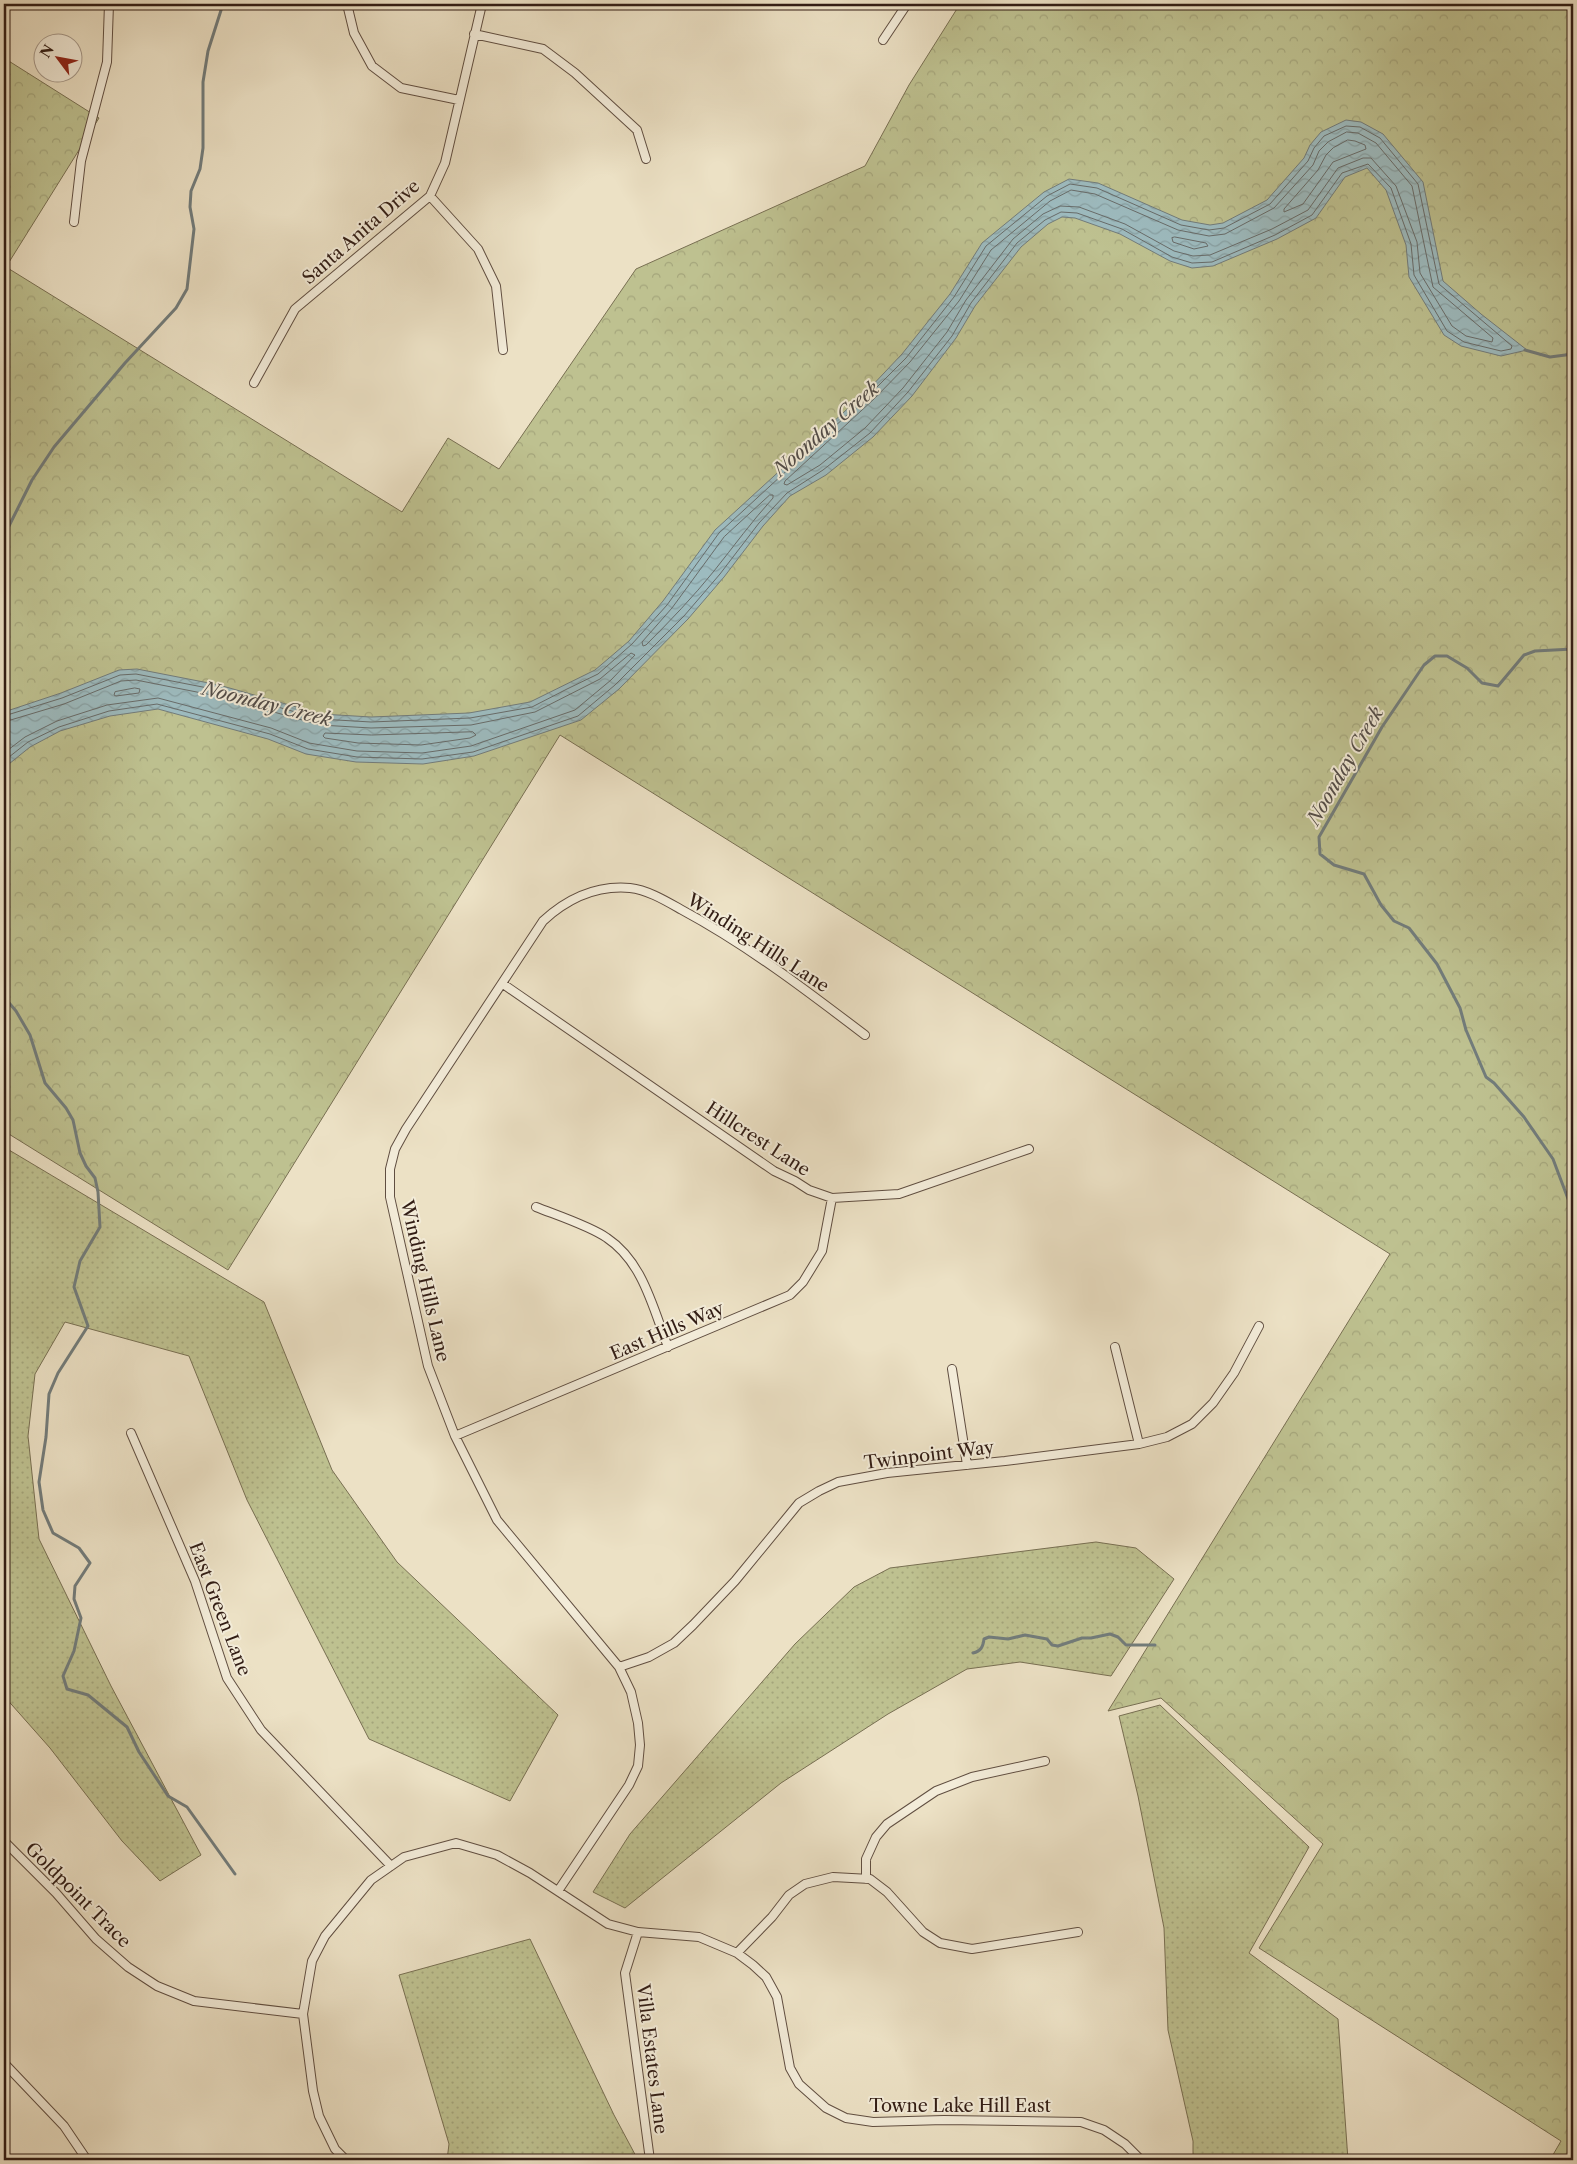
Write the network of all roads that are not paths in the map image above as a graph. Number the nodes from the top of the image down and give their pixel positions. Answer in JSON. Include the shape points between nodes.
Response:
{"nodes":[{"id":1,"x":109,"y":4,"type":"edge"},
{"id":2,"x":347,"y":4,"type":"edge"},
{"id":3,"x":482,"y":4,"type":"edge"},
{"id":4,"x":907,"y":4,"type":"edge"},
{"id":5,"x":474,"y":34,"type":"junction"},
{"id":6,"x":883,"y":40,"type":"dead end"},
{"id":7,"x":459,"y":100,"type":"junction"},
{"id":8,"x":646,"y":159,"type":"dead end"},
{"id":9,"x":430,"y":196,"type":"junction"},
{"id":10,"x":74,"y":222,"type":"dead end"},
{"id":11,"x":503,"y":350,"type":"dead end"},
{"id":12,"x":254,"y":383,"type":"dead end"},
{"id":13,"x":503,"y":984,"type":"junction"},
{"id":14,"x":865,"y":1035,"type":"dead end"},
{"id":15,"x":1029,"y":1150,"type":"dead end"},
{"id":16,"x":832,"y":1198,"type":"junction"},
{"id":17,"x":536,"y":1207,"type":"dead end"},
{"id":18,"x":1259,"y":1326,"type":"dead end"},
{"id":19,"x":668,"y":1346,"type":"junction"},
{"id":20,"x":1115,"y":1347,"type":"dead end"},
{"id":21,"x":952,"y":1369,"type":"dead end"},
{"id":22,"x":131,"y":1433,"type":"dead end"},
{"id":23,"x":455,"y":1436,"type":"junction"},
{"id":24,"x":1139,"y":1444,"type":"junction"},
{"id":25,"x":967,"y":1465,"type":"junction"},
{"id":26,"x":619,"y":1667,"type":"junction"},
{"id":27,"x":1045,"y":1760,"type":"dead end"},
{"id":28,"x":4,"y":1841,"type":"edge"},
{"id":29,"x":391,"y":1866,"type":"junction"},
{"id":30,"x":866,"y":1879,"type":"junction"},
{"id":31,"x":558,"y":1891,"type":"junction"},
{"id":32,"x":638,"y":1932,"type":"junction"},
{"id":33,"x":1078,"y":1932,"type":"dead end"},
{"id":34,"x":737,"y":1953,"type":"junction"},
{"id":35,"x":303,"y":2014,"type":"junction"},
{"id":36,"x":4,"y":2063,"type":"edge"},
{"id":37,"x":87,"y":2160,"type":"edge"},
{"id":38,"x":346,"y":2160,"type":"edge"},
{"id":39,"x":650,"y":2160,"type":"edge"},
{"id":40,"x":1141,"y":2160,"type":"edge"}],
"edges":[{"from":1,"to":10,"type":"street","via":[[106,62],[81,161]]},
{"from":2,"to":7,"type":"street","via":[[354,33],[372,66],[401,88]]},
{"from":3,"to":5,"type":"street","name":"Santa Anita Drive"},
{"from":4,"to":6,"type":"street"},
{"from":5,"to":7,"type":"street","name":"Santa Anita Drive"},
{"from":5,"to":8,"type":"street","via":[[543,49],[576,73],[637,130]]},
{"from":7,"to":9,"type":"street","name":"Santa Anita Drive","via":[[446,163]]},
{"from":9,"to":11,"type":"street","via":[[478,249],[496,286]]},
{"from":9,"to":12,"type":"street","name":"Santa Anita Drive","via":[[295,310]]},
{"from":13,"to":14,"type":"street","name":"Winding Hills Lane","via":[[543,921],[558,907],[588,893],[612,887],[632,888],[653,894],[709,924],[800,985]]},
{"from":13,"to":16,"type":"street","name":"Hillcrest Lane","via":[[774,1171]]},
{"from":13,"to":23,"type":"street","name":"Winding Hills Lane","via":[[406,1129],[390,1169],[394,1221],[428,1366]]},
{"from":15,"to":16,"type":"street","name":"Hillcrest Lane","via":[[899,1194]]},
{"from":16,"to":19,"type":"street","name":"East Hills Way","via":[[822,1251],[803,1282],[790,1295]]},
{"from":17,"to":19,"type":"street","via":[[606,1237],[618,1247],[638,1270]]},
{"from":18,"to":24,"type":"street","name":"Twinpoint Way","via":[[1234,1373],[1203,1415],[1167,1437]]},
{"from":19,"to":23,"type":"street","name":"East Hills Way"},
{"from":20,"to":24,"type":"street"},
{"from":21,"to":25,"type":"street"},
{"from":22,"to":29,"type":"street","name":"East Green Lane","via":[[195,1581],[227,1678],[261,1730]]},
{"from":23,"to":26,"type":"street","name":"Winding Hills Lane","via":[[497,1520]]},
{"from":24,"to":25,"type":"street","name":"Twinpoint Way"},
{"from":25,"to":26,"type":"street","name":"Twinpoint Way","via":[[838,1482],[800,1503],[693,1626],[674,1643],[649,1657]]},
{"from":26,"to":31,"type":"street","name":"Winding Hills Lane","via":[[632,1692],[638,1723],[638,1766],[629,1785]]},
{"from":27,"to":30,"type":"street","via":[[972,1777],[936,1791],[888,1824],[876,1837],[866,1859]]},
{"from":28,"to":35,"type":"street","name":"Goldpoint Trace","via":[[56,1892],[96,1939],[128,1967],[157,1986],[194,2001]]},
{"from":29,"to":31,"type":"street","name":"Towne Lake Hill East","via":[[404,1857],[456,1843],[497,1855]]},
{"from":29,"to":35,"type":"street","name":"Towne Lake Hill East","via":[[371,1880],[325,1936],[312,1961]]},
{"from":30,"to":33,"type":"street","via":[[887,1892],[923,1932],[940,1943],[972,1949]]},
{"from":30,"to":34,"type":"street","via":[[833,1877],[805,1884],[789,1895]]},
{"from":31,"to":32,"type":"street","name":"Towne Lake Hill East","via":[[608,1924]]},
{"from":32,"to":34,"type":"street","name":"Towne Lake Hill East","via":[[699,1937]]},
{"from":32,"to":39,"type":"street","name":"Villa Estates Lane","via":[[625,1973]]},
{"from":34,"to":40,"type":"street","name":"Towne Lake Hill East","via":[[766,1978],[777,1997],[790,2068],[798,2084],[826,2108],[846,2118],[873,2122],[1081,2122],[1104,2130]]},
{"from":35,"to":38,"type":"street","name":"Towne Lake Hill East","via":[[318,2116],[335,2149]]},
{"from":36,"to":37,"type":"street","via":[[64,2126]]}]}
